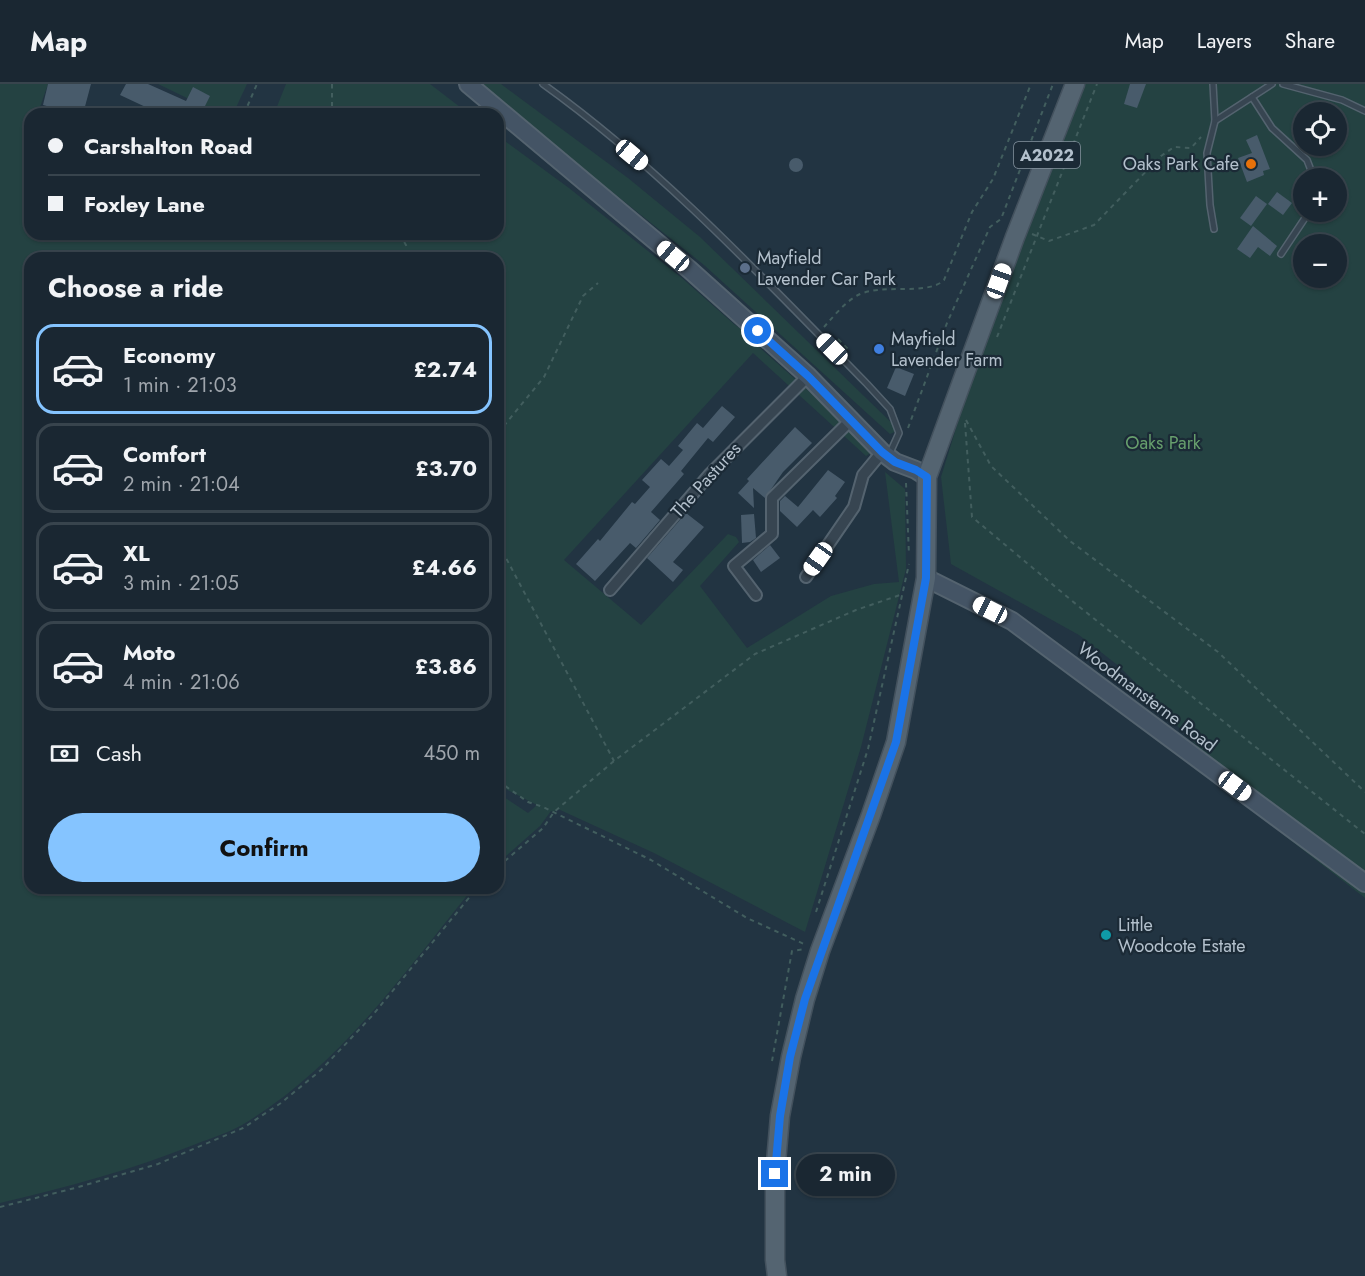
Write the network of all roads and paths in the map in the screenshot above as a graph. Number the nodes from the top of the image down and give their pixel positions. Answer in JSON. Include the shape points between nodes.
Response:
{"nodes":[{"id":1,"x":257,"y":84,"type":"edge"},
{"id":2,"x":332,"y":84,"type":"edge"},
{"id":3,"x":468,"y":84,"type":"edge"},
{"id":4,"x":543,"y":84,"type":"edge"},
{"id":5,"x":1031,"y":84,"type":"edge"},
{"id":6,"x":1053,"y":84,"type":"edge"},
{"id":7,"x":1075,"y":84,"type":"edge"},
{"id":8,"x":1097,"y":84,"type":"edge"},
{"id":9,"x":1213,"y":84,"type":"edge"},
{"id":10,"x":1272,"y":84,"type":"edge"},
{"id":11,"x":1283,"y":84,"type":"edge"},
{"id":12,"x":1252,"y":97,"type":"junction"},
{"id":13,"x":247,"y":108,"type":"edge"},
{"id":14,"x":333,"y":108,"type":"edge"},
{"id":15,"x":497,"y":108,"type":"edge"},
{"id":16,"x":1365,"y":111,"type":"edge"},
{"id":17,"x":504,"y":114,"type":"edge"},
{"id":18,"x":1215,"y":121,"type":"junction"},
{"id":19,"x":1310,"y":168,"type":"edge"},
{"id":20,"x":1302,"y":222,"type":"edge"},
{"id":21,"x":1214,"y":229,"type":"dead end"},
{"id":22,"x":1037,"y":236,"type":"junction"},
{"id":23,"x":1281,"y":254,"type":"dead end"},
{"id":24,"x":598,"y":283,"type":"dead end"},
{"id":25,"x":818,"y":335,"type":"junction"},
{"id":26,"x":995,"y":341,"type":"dead end"},
{"id":27,"x":808,"y":376,"type":"junction"},
{"id":28,"x":851,"y":420,"type":"junction"},
{"id":29,"x":504,"y":426,"type":"edge"},
{"id":30,"x":908,"y":429,"type":"dead end"},
{"id":31,"x":889,"y":457,"type":"junction"},
{"id":32,"x":927,"y":477,"type":"junction"},
{"id":33,"x":504,"y":554,"type":"edge"},
{"id":34,"x":806,"y":577,"type":"dead end"},
{"id":35,"x":926,"y":578,"type":"junction"},
{"id":36,"x":610,"y":590,"type":"dead end"},
{"id":37,"x":756,"y":595,"type":"dead end"},
{"id":38,"x":614,"y":761,"type":"junction"},
{"id":39,"x":504,"y":785,"type":"edge"},
{"id":40,"x":1365,"y":792,"type":"edge"},
{"id":41,"x":554,"y":812,"type":"junction"},
{"id":42,"x":1365,"y":834,"type":"edge"},
{"id":43,"x":504,"y":862,"type":"edge"},
{"id":44,"x":1365,"y":883,"type":"edge"},
{"id":45,"x":472,"y":894,"type":"edge"},
{"id":46,"x":820,"y":951,"type":"junction"},
{"id":47,"x":0,"y":1206,"type":"edge"},
{"id":48,"x":777,"y":1276,"type":"edge"}],
"edges":[{"from":1,"to":13,"type":"path"},
{"from":2,"to":14,"type":"path"},
{"from":3,"to":15,"type":"main road"},
{"from":4,"to":25,"type":"lane","via":[[686,201]]},
{"from":5,"to":25,"type":"path","via":[[993,180],[972,212],[944,280],[931,288],[887,288],[858,295]]},
{"from":6,"to":30,"type":"path","via":[[1001,219],[990,227],[947,323]]},
{"from":7,"to":32,"type":"main road","number":"A2022"},
{"from":8,"to":22,"type":"path"},
{"from":9,"to":18,"type":"lane"},
{"from":10,"to":12,"type":"lane"},
{"from":11,"to":16,"type":"lane","via":[[1342,100]]},
{"from":12,"to":18,"type":"lane"},
{"from":12,"to":19,"type":"lane","via":[[1272,128],[1307,160]]},
{"from":17,"to":27,"type":"main road","via":[[690,270]]},
{"from":18,"to":21,"type":"lane","via":[[1207,153]]},
{"from":18,"to":22,"type":"path","via":[[1191,148],[1174,147],[1161,156],[1094,225],[1049,241]]},
{"from":20,"to":23,"type":"lane"},
{"from":22,"to":26,"type":"path"},
{"from":24,"to":29,"type":"path","via":[[583,296],[544,377]]},
{"from":25,"to":31,"type":"lane","via":[[890,409],[899,433]]},
{"from":27,"to":28,"type":"main road"},
{"from":27,"to":36,"type":"street","name":"The Pastures","via":[[709,475]]},
{"from":28,"to":31,"type":"main road"},
{"from":28,"to":37,"type":"street","via":[[772,498],[772,534],[735,566]]},
{"from":31,"to":32,"type":"main road"},
{"from":31,"to":34,"type":"street","via":[[863,475],[854,507]]},
{"from":31,"to":38,"type":"path","via":[[894,470],[907,484],[909,562],[903,594],[754,654]]},
{"from":32,"to":35,"type":"main road","number":"A2022"},
{"from":33,"to":38,"type":"path"},
{"from":35,"to":44,"type":"main road","name":"Woodmansterne Road","via":[[1012,621]]},
{"from":35,"to":46,"type":"main road","number":"A2022","via":[[896,742]]},
{"from":38,"to":41,"type":"path"},
{"from":39,"to":41,"type":"path","via":[[528,802]]},
{"from":40,"to":42,"type":"path","via":[[1218,652],[1070,541],[991,466],[964,417],[972,517]]},
{"from":41,"to":43,"type":"path","via":[[543,828]]},
{"from":41,"to":46,"type":"path","via":[[651,860],[747,918]]},
{"from":45,"to":47,"type":"path","via":[[372,1016],[321,1070],[280,1104],[243,1128],[158,1164]]},
{"from":46,"to":48,"type":"main road","number":"A2022","via":[[790,1057],[780,1116],[775,1174]]}]}
